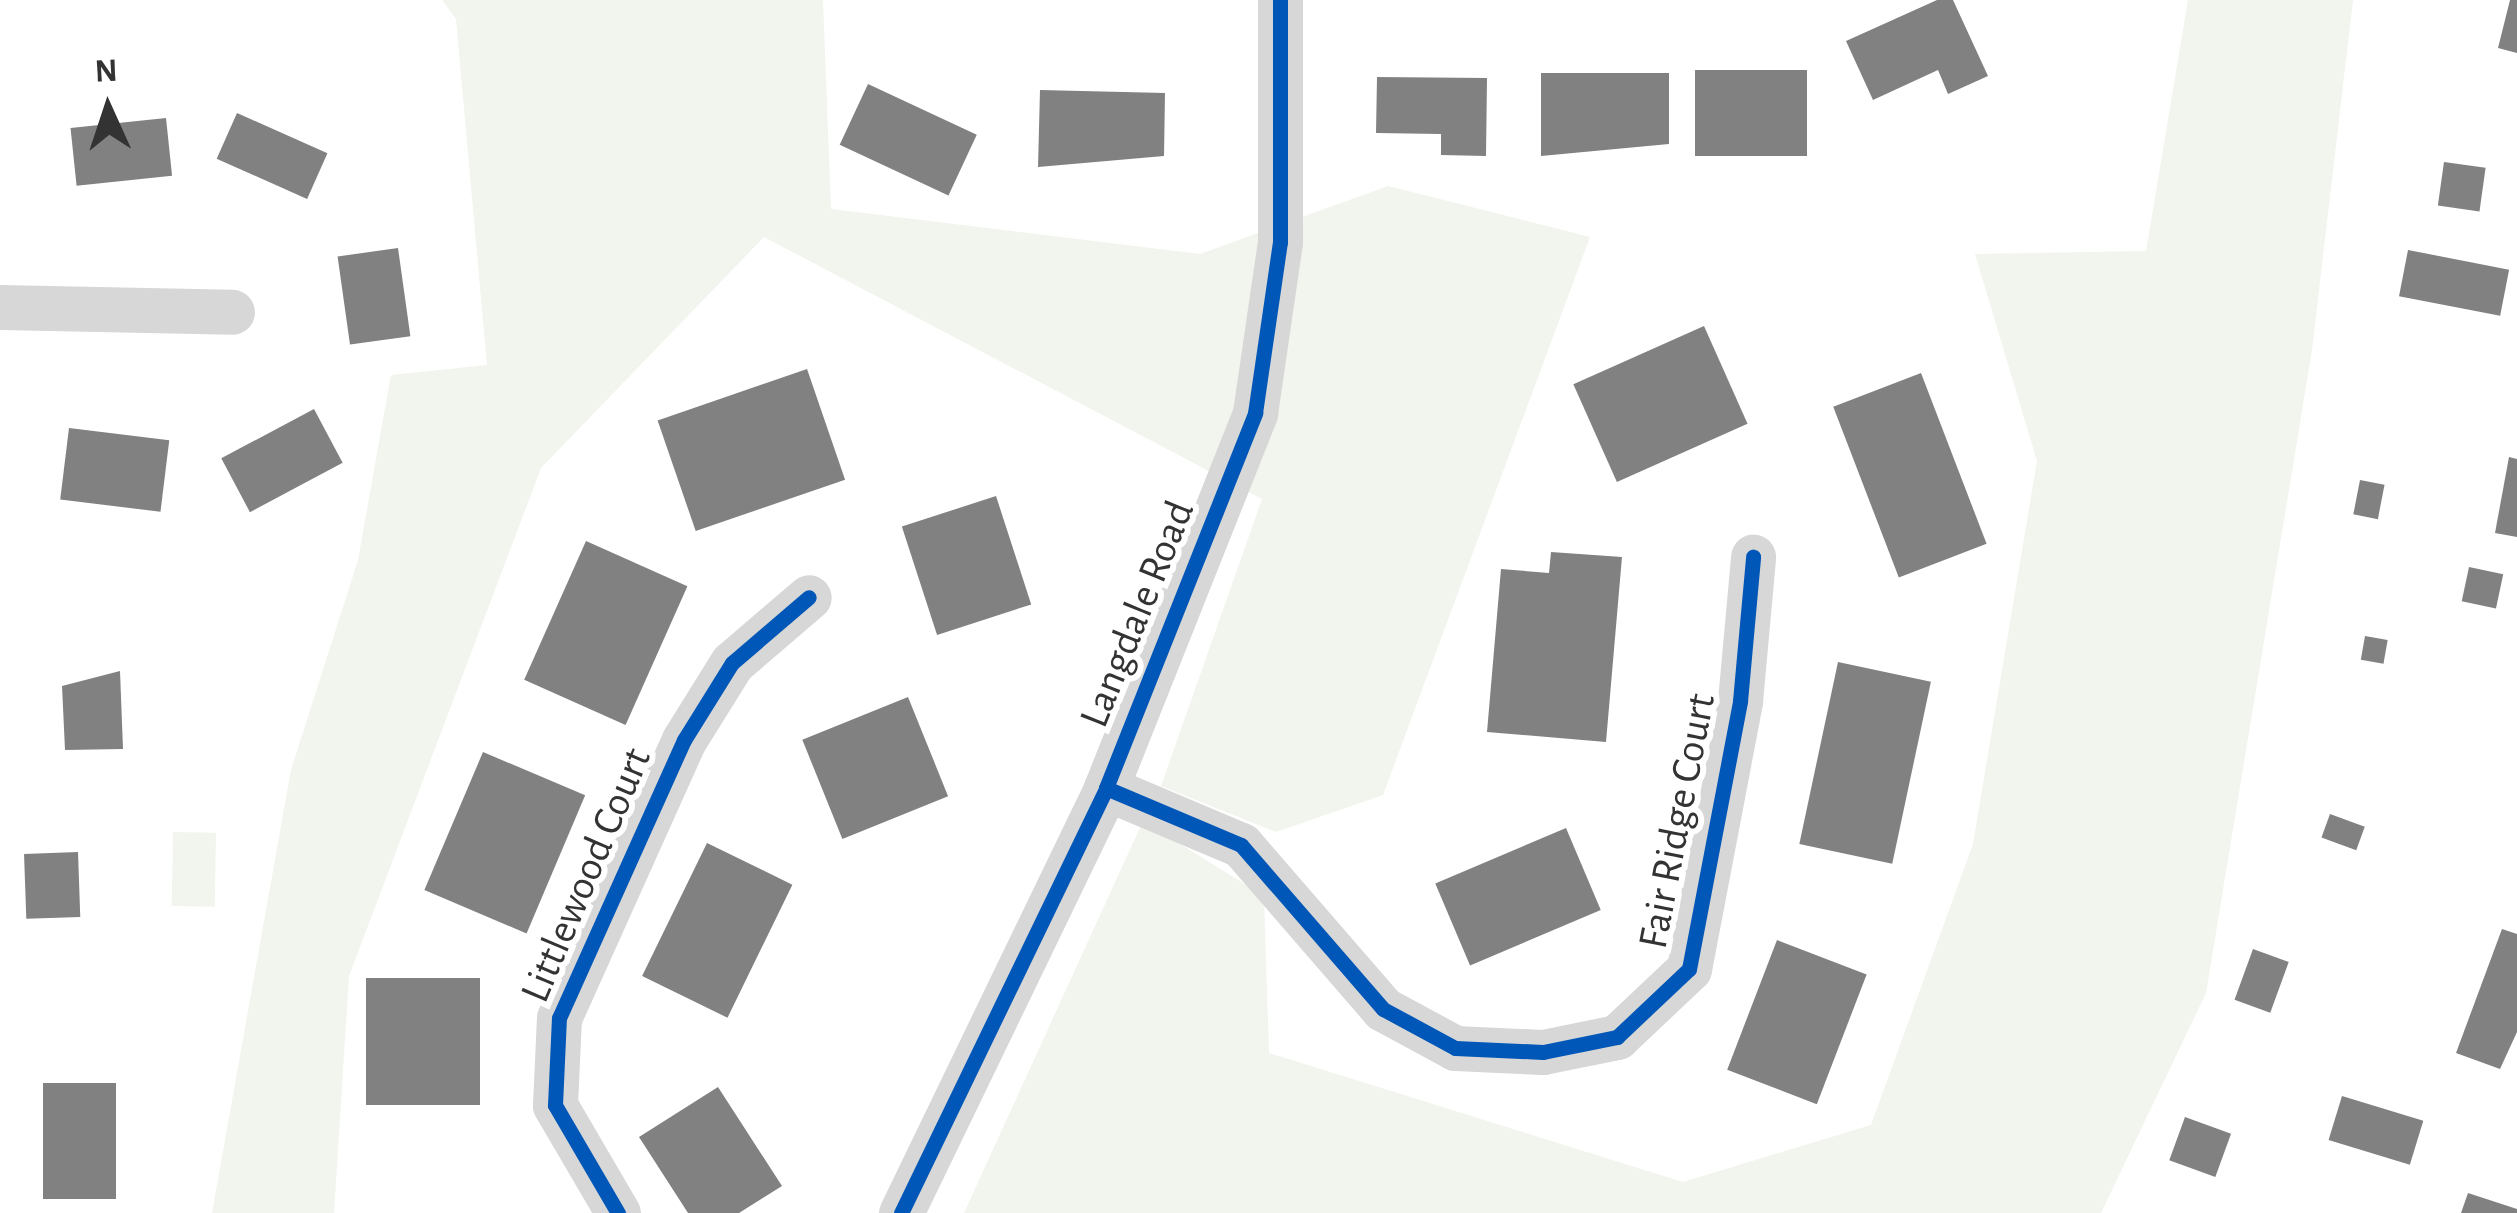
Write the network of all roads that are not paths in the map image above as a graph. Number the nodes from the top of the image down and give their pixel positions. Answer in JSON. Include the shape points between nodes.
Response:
{"nodes":[{"id":1,"x":1280,"y":0,"type":"edge"},
{"id":2,"x":0,"y":307,"type":"edge"},
{"id":3,"x":232,"y":312,"type":"dead end"},
{"id":4,"x":1753,"y":557,"type":"dead end"},
{"id":5,"x":809,"y":596,"type":"dead end"},
{"id":6,"x":1106,"y":788,"type":"junction"},
{"id":7,"x":618,"y":1213,"type":"edge"},
{"id":8,"x":901,"y":1213,"type":"edge"}],
"edges":[{"from":1,"to":6,"type":"street","name":"Langdale Road","via":[[1280,242],[1267,360]]},
{"from":2,"to":3,"type":"street"},
{"from":4,"to":6,"type":"street","name":"Fair Ridge Court","via":[[1740,701],[1689,969],[1617,1037],[1543,1052],[1455,1048],[1383,1009],[1241,844]]},
{"from":5,"to":7,"type":"street","name":"Littlewood Court","via":[[732,663],[684,740],[559,1018],[555,1105]]},
{"from":6,"to":8,"type":"street","name":"Langdale Road"}]}
